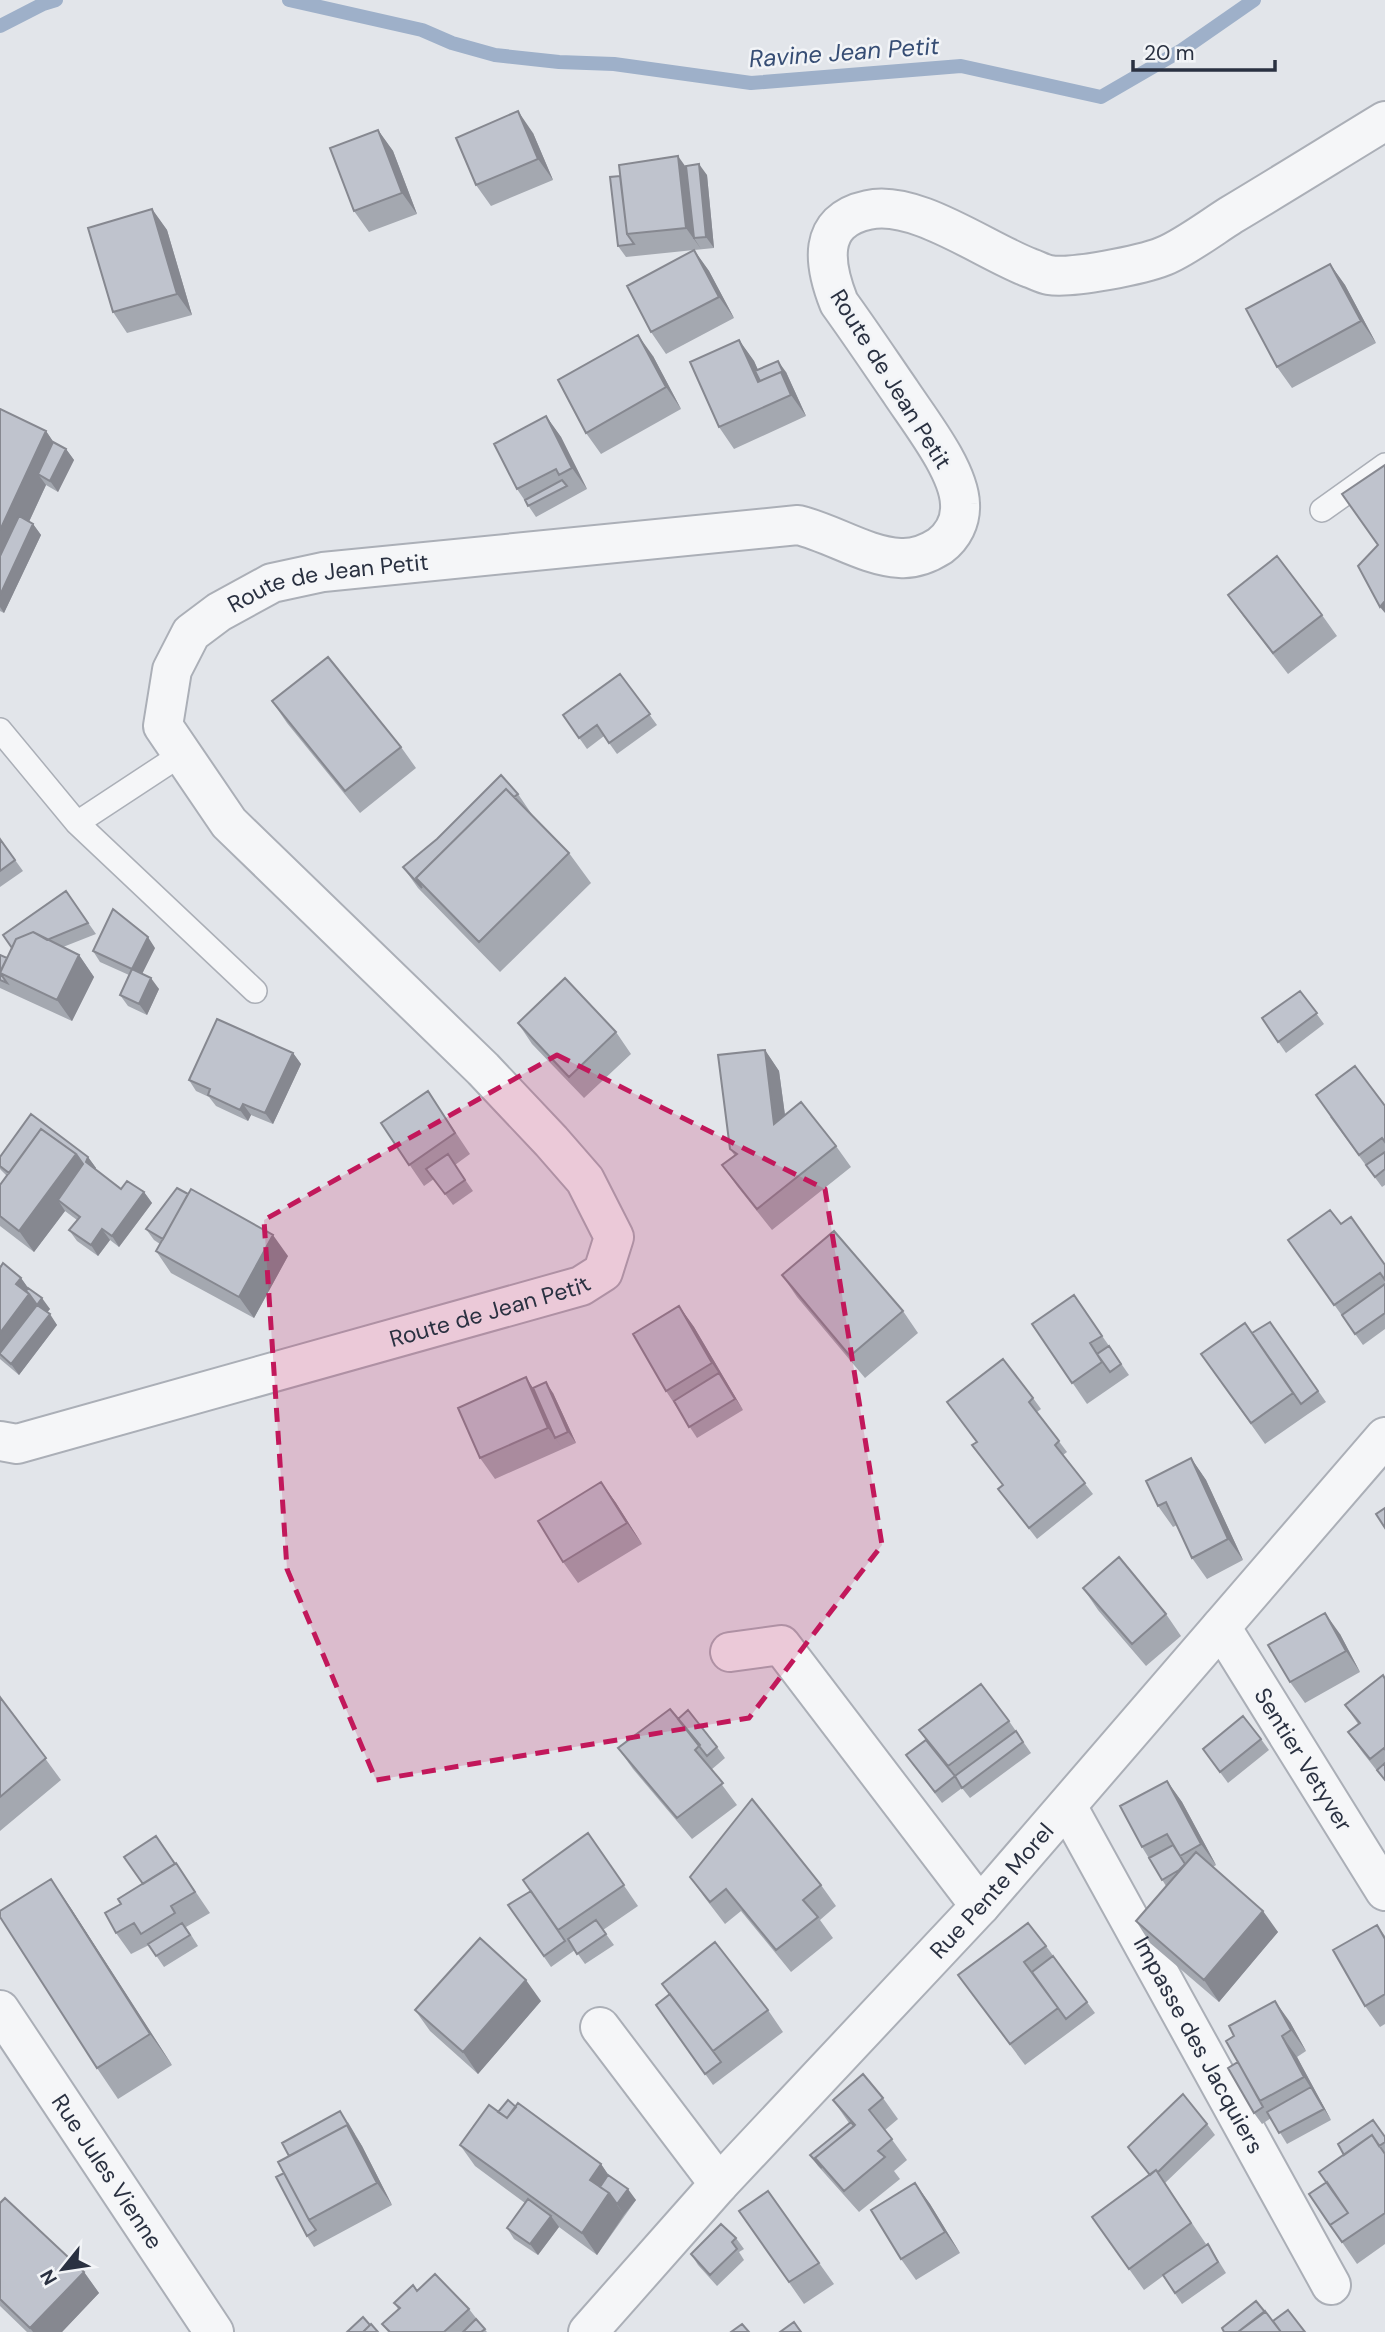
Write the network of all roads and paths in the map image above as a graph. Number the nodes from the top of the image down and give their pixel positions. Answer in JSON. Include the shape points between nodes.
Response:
{"nodes":[{"id":1,"x":1385,"y":121,"type":"edge"},
{"id":2,"x":1385,"y":465,"type":"edge"},
{"id":3,"x":1322,"y":510,"type":"dead end"},
{"id":4,"x":0,"y":730,"type":"edge"},
{"id":5,"x":182,"y":754,"type":"junction"},
{"id":6,"x":77,"y":823,"type":"junction"},
{"id":7,"x":255,"y":991,"type":"dead end"},
{"id":8,"x":1385,"y":1437,"type":"edge"},
{"id":9,"x":0,"y":1441,"type":"edge"},
{"id":10,"x":1221,"y":1627,"type":"junction"},
{"id":11,"x":730,"y":1652,"type":"dead end"},
{"id":12,"x":1067,"y":1806,"type":"junction"},
{"id":13,"x":1385,"y":1891,"type":"edge"},
{"id":14,"x":980,"y":1906,"type":"junction"},
{"id":15,"x":0,"y":2010,"type":"edge"},
{"id":16,"x":600,"y":2027,"type":"dead end"},
{"id":17,"x":719,"y":2184,"type":"junction"},
{"id":18,"x":1331,"y":2285,"type":"dead end"},
{"id":19,"x":214,"y":2332,"type":"edge"},
{"id":20,"x":588,"y":2332,"type":"edge"}],
"edges":[{"from":1,"to":5,"type":"street","name":"Route de Jean Petit","via":[[1164,256],[1085,275],[1050,275],[895,208],[867,210],[845,219],[828,243],[826,259],[839,303],[941,453],[955,484],[958,522],[949,539],[929,553],[886,557],[798,524],[323,572],[272,583],[191,633],[172,670],[163,726]]},
{"from":2,"to":3,"type":"lane"},
{"from":4,"to":6,"type":"lane"},
{"from":5,"to":6,"type":"lane"},
{"from":5,"to":9,"type":"street","name":"Route de Jean Petit","via":[[229,823],[551,1141],[585,1180],[614,1237],[603,1272],[581,1286],[17,1444]]},
{"from":6,"to":7,"type":"lane"},
{"from":8,"to":10,"type":"street","name":"Rue Pente Morel"},
{"from":10,"to":12,"type":"street","name":"Rue Pente Morel"},
{"from":10,"to":13,"type":"street","name":"Sentier Vetyver"},
{"from":11,"to":14,"type":"street","via":[[781,1645]]},
{"from":12,"to":14,"type":"street","name":"Rue Pente Morel"},
{"from":12,"to":18,"type":"street","name":"Impasse des Jacquiers"},
{"from":14,"to":17,"type":"street","name":"Rue Pente Morel"},
{"from":15,"to":19,"type":"street","name":"Rue Jules Vienne"},
{"from":16,"to":17,"type":"street"},
{"from":17,"to":20,"type":"street","name":"Rue Pente Morel"}]}
